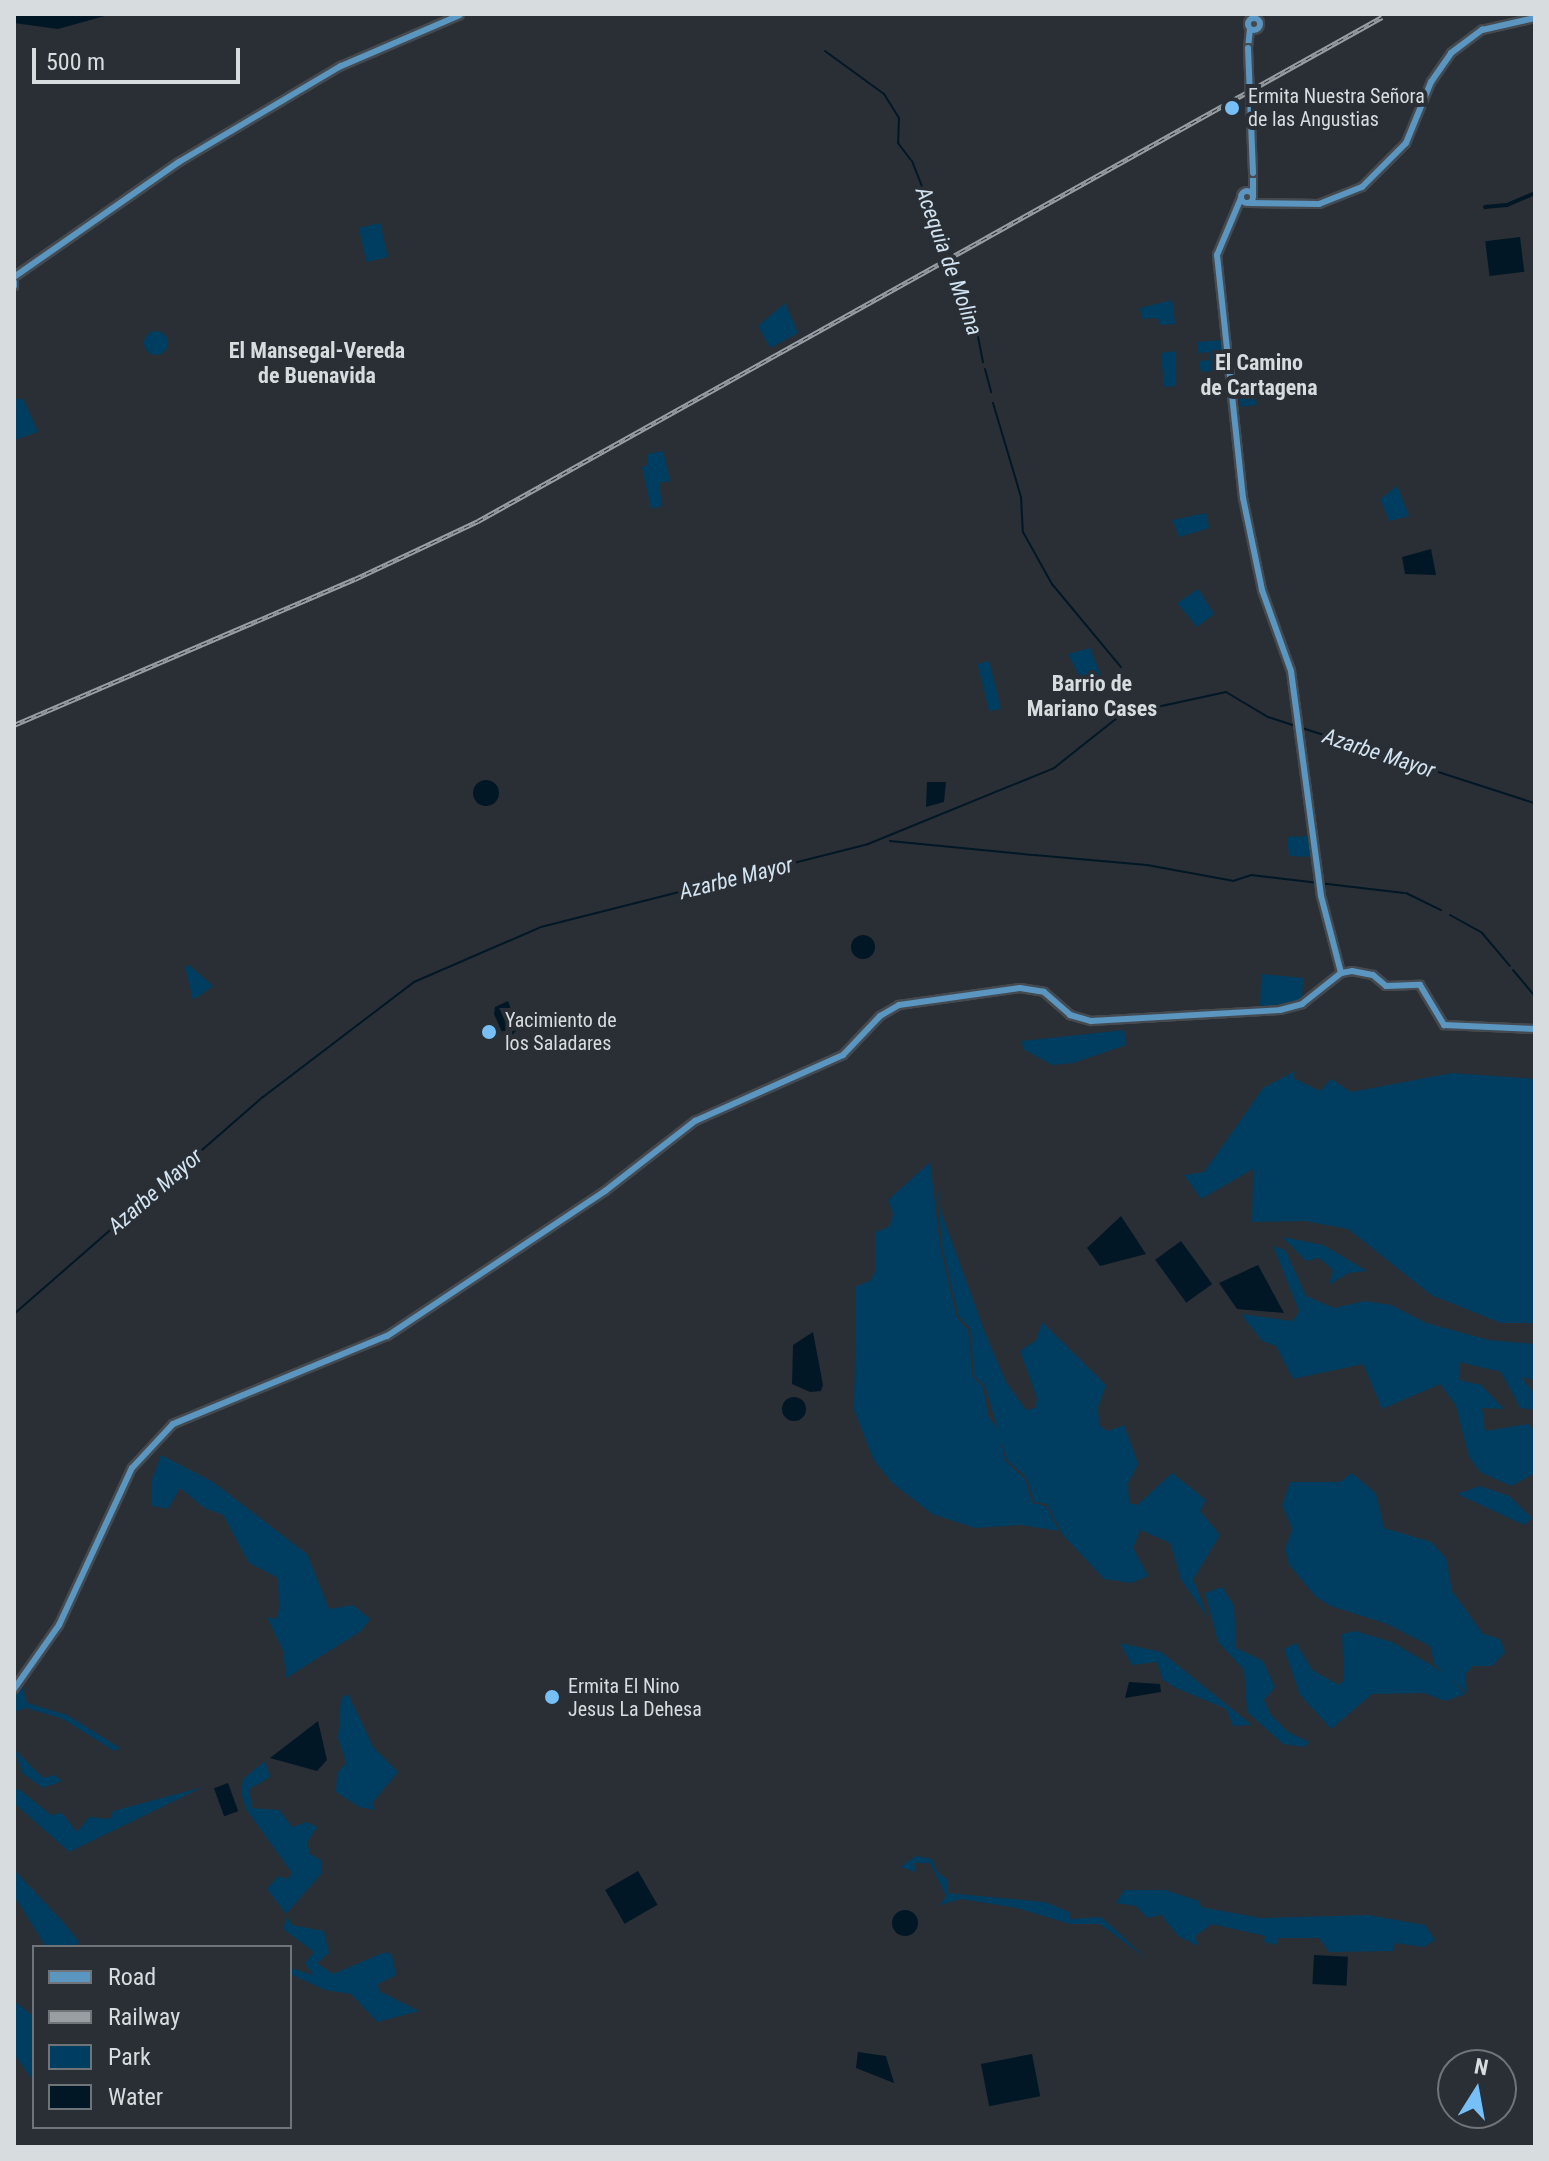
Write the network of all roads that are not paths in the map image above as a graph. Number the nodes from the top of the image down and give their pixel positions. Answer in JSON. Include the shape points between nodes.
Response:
{"nodes":[{"id":1,"x":457,"y":15,"type":"edge"},
{"id":2,"x":1535,"y":18,"type":"edge"},
{"id":3,"x":1252,"y":29,"type":"dead end"},
{"id":4,"x":1248,"y":198,"type":"junction"},
{"id":5,"x":14,"y":282,"type":"edge"},
{"id":6,"x":1341,"y":973,"type":"junction"},
{"id":7,"x":1535,"y":1029,"type":"edge"},
{"id":8,"x":14,"y":1689,"type":"edge"}],
"edges":[{"from":1,"to":5,"type":"main road","via":[[341,66],[179,162]]},
{"from":2,"to":4,"type":"main road","via":[[1494,25],[1451,53],[1431,82],[1406,143],[1372,180],[1319,204],[1272,205]]},
{"from":3,"to":4,"type":"main road","bridge":true,"via":[[1253,183]]},
{"from":4,"to":6,"type":"main road","via":[[1232,215],[1217,255],[1243,498],[1257,572],[1291,671],[1319,882]]},
{"from":6,"to":7,"type":"main road","via":[[1373,975],[1386,986],[1420,985],[1444,1025]]},
{"from":6,"to":8,"type":"main road","via":[[1309,1000],[1280,1010],[1091,1021],[1070,1015],[1044,992],[1020,988],[960,993],[891,1009],[843,1055],[695,1121],[605,1191],[387,1336],[173,1424],[132,1468],[65,1614]]}]}
